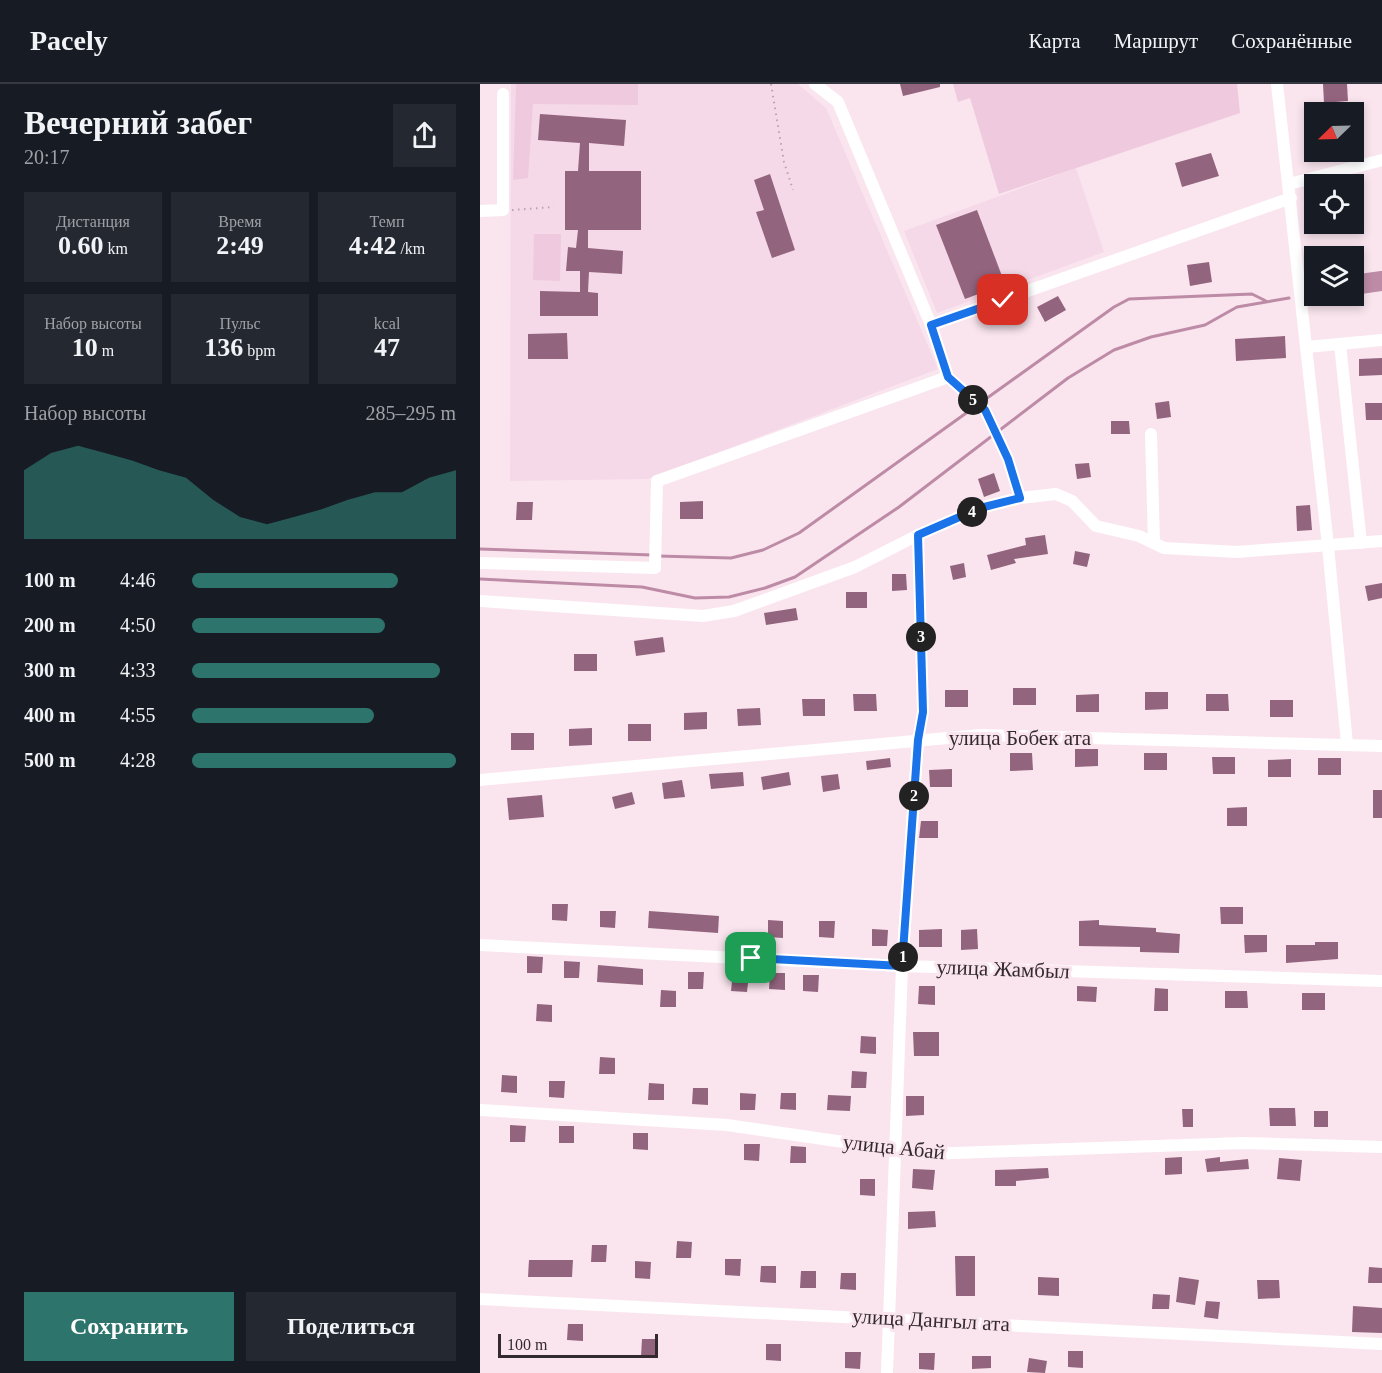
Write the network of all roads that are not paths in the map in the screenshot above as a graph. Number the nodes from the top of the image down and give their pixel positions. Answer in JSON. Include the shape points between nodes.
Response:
{"nodes":[{"id":1,"x":815,"y":84,"type":"edge"},
{"id":2,"x":1277,"y":84,"type":"edge"},
{"id":3,"x":503,"y":94,"type":"dead end"},
{"id":4,"x":1382,"y":160,"type":"edge"},
{"id":5,"x":1289,"y":184,"type":"junction"},
{"id":6,"x":1291,"y":198,"type":"junction"},
{"id":7,"x":480,"y":212,"type":"edge"},
{"id":8,"x":931,"y":325,"type":"junction"},
{"id":9,"x":1382,"y":340,"type":"edge"},
{"id":10,"x":1340,"y":344,"type":"junction"},
{"id":11,"x":1307,"y":347,"type":"junction"},
{"id":12,"x":1151,"y":434,"type":"dead end"},
{"id":13,"x":1382,"y":541,"type":"edge"},
{"id":14,"x":1154,"y":543,"type":"junction"},
{"id":15,"x":1361,"y":543,"type":"junction"},
{"id":16,"x":1328,"y":546,"type":"junction"},
{"id":17,"x":480,"y":563,"type":"edge"},
{"id":18,"x":480,"y":601,"type":"edge"},
{"id":19,"x":918,"y":740,"type":"junction"},
{"id":20,"x":1347,"y":744,"type":"junction"},
{"id":21,"x":1382,"y":746,"type":"edge"},
{"id":22,"x":480,"y":780,"type":"edge"},
{"id":23,"x":480,"y":945,"type":"edge"},
{"id":24,"x":902,"y":966,"type":"junction"},
{"id":25,"x":1382,"y":981,"type":"edge"},
{"id":26,"x":480,"y":1110,"type":"edge"},
{"id":27,"x":1382,"y":1147,"type":"edge"},
{"id":28,"x":896,"y":1149,"type":"junction"},
{"id":29,"x":480,"y":1299,"type":"edge"},
{"id":30,"x":889,"y":1317,"type":"junction"},
{"id":31,"x":1382,"y":1344,"type":"edge"},
{"id":32,"x":887,"y":1373,"type":"edge"}],
"edges":[{"from":1,"to":8,"type":"street","via":[[838,102]]},
{"from":2,"to":5,"type":"street"},
{"from":3,"to":7,"type":"street","via":[[503,210]]},
{"from":4,"to":5,"type":"street"},
{"from":5,"to":6,"type":"street"},
{"from":6,"to":8,"type":"street"},
{"from":6,"to":11,"type":"street"},
{"from":8,"to":17,"type":"street","via":[[948,377],[657,482],[655,568]]},
{"from":9,"to":10,"type":"street"},
{"from":10,"to":11,"type":"street"},
{"from":10,"to":15,"type":"street"},
{"from":11,"to":16,"type":"street"},
{"from":12,"to":14,"type":"street"},
{"from":13,"to":15,"type":"street"},
{"from":14,"to":16,"type":"street","via":[[1164,548],[1237,552]]},
{"from":14,"to":18,"type":"street","via":[[1096,526],[1071,501],[1056,494],[980,508],[855,567],[734,611],[703,616]]},
{"from":15,"to":16,"type":"street"},
{"from":16,"to":20,"type":"street"},
{"from":19,"to":20,"type":"street","name":"улица Бобек ата","via":[[981,735]]},
{"from":19,"to":22,"type":"street","name":"улица Бобек ата"},
{"from":19,"to":24,"type":"street"},
{"from":20,"to":21,"type":"street","name":"улица Бобек ата"},
{"from":23,"to":24,"type":"street","name":"улица Жамбыл"},
{"from":24,"to":25,"type":"street","name":"улица Жамбыл"},
{"from":24,"to":28,"type":"street"},
{"from":26,"to":28,"type":"street","name":"улица Абай","via":[[727,1125]]},
{"from":27,"to":28,"type":"street","name":"улица Абай","via":[[1243,1143],[926,1154]]},
{"from":28,"to":30,"type":"street"},
{"from":29,"to":30,"type":"street","name":"улица Дангыл ата"},
{"from":30,"to":31,"type":"street","name":"улица Дангыл ата"},
{"from":30,"to":32,"type":"street"}]}
